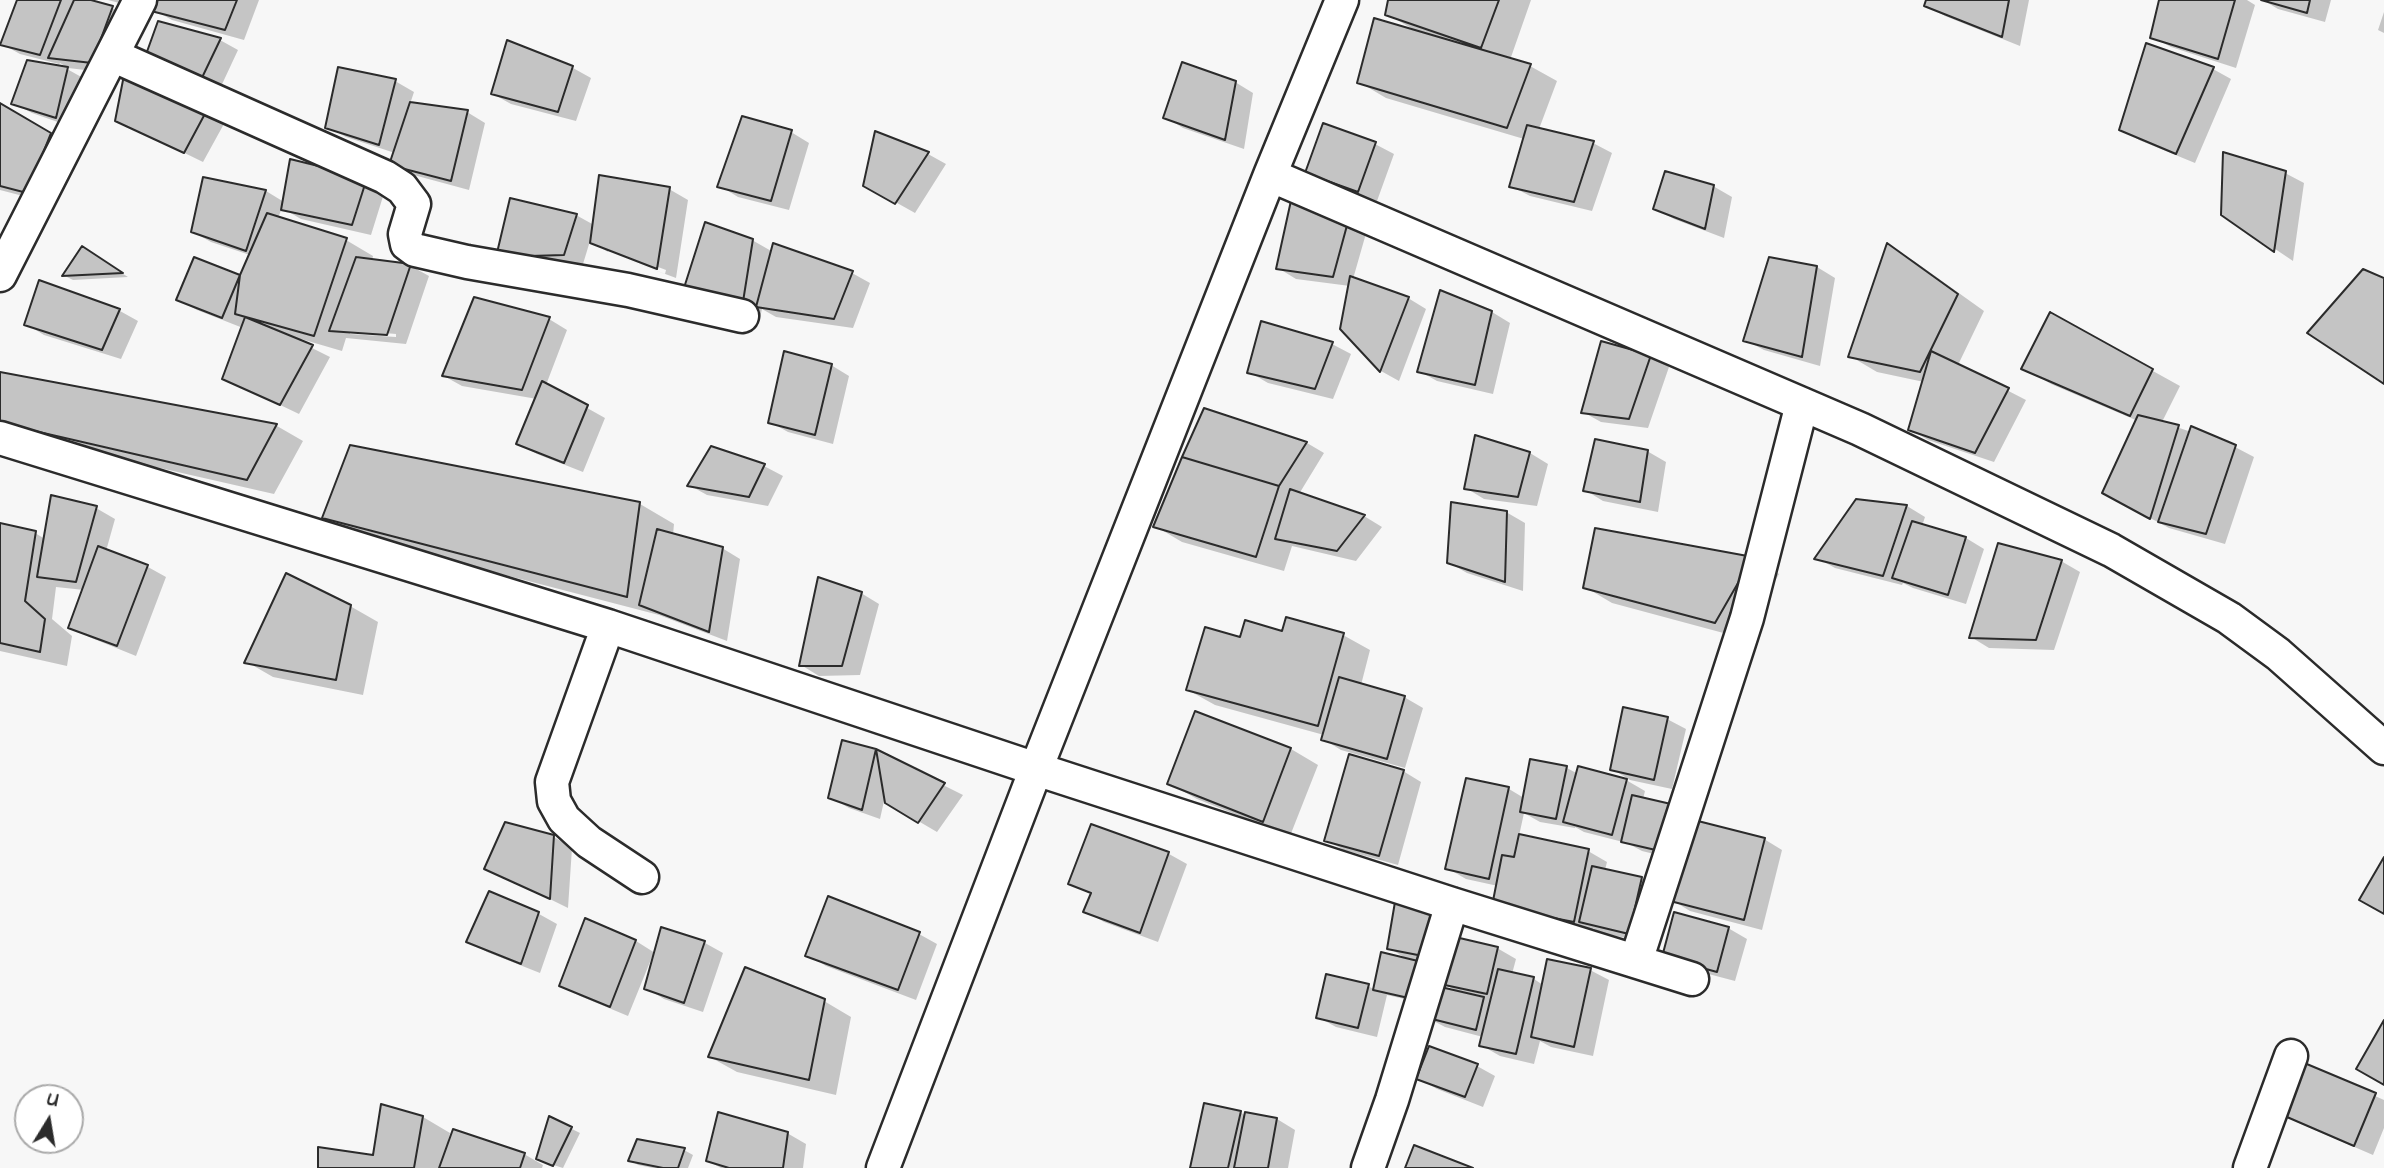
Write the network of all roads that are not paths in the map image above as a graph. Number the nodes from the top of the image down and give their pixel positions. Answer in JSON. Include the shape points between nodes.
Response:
{"nodes":[{"id":1,"x":140,"y":0,"type":"edge"},
{"id":2,"x":1342,"y":0,"type":"edge"},
{"id":3,"x":112,"y":55,"type":"junction"},
{"id":4,"x":1270,"y":175,"type":"junction"},
{"id":5,"x":0,"y":275,"type":"edge"},
{"id":6,"x":743,"y":316,"type":"dead end"},
{"id":7,"x":1802,"y":404,"type":"junction"},
{"id":8,"x":0,"y":438,"type":"edge"},
{"id":9,"x":608,"y":626,"type":"junction"},
{"id":10,"x":2384,"y":748,"type":"edge"},
{"id":11,"x":1036,"y":769,"type":"junction"},
{"id":12,"x":642,"y":877,"type":"dead end"},
{"id":13,"x":1452,"y":904,"type":"junction"},
{"id":14,"x":1636,"y":961,"type":"junction"},
{"id":15,"x":1692,"y":979,"type":"dead end"},
{"id":16,"x":2291,"y":1056,"type":"dead end"},
{"id":17,"x":883,"y":1168,"type":"edge"},
{"id":18,"x":1368,"y":1168,"type":"edge"},
{"id":19,"x":2250,"y":1168,"type":"edge"}],
"edges":[{"from":1,"to":3,"type":"street"},
{"from":2,"to":4,"type":"street"},
{"from":3,"to":5,"type":"street"},
{"from":3,"to":6,"type":"street","via":[[386,177],[414,204],[405,234],[407,244],[415,250]]},
{"from":4,"to":7,"type":"street"},
{"from":4,"to":11,"type":"street"},
{"from":7,"to":10,"type":"street","via":[[2111,550],[2229,618],[2278,654]]},
{"from":7,"to":14,"type":"street","via":[[1747,618]]},
{"from":8,"to":9,"type":"street"},
{"from":9,"to":11,"type":"street"},
{"from":9,"to":12,"type":"street","via":[[552,782],[554,802],[564,819],[589,842]]},
{"from":11,"to":13,"type":"street"},
{"from":11,"to":17,"type":"street"},
{"from":13,"to":14,"type":"street"},
{"from":13,"to":18,"type":"street"},
{"from":14,"to":15,"type":"street"},
{"from":16,"to":19,"type":"street"}]}
